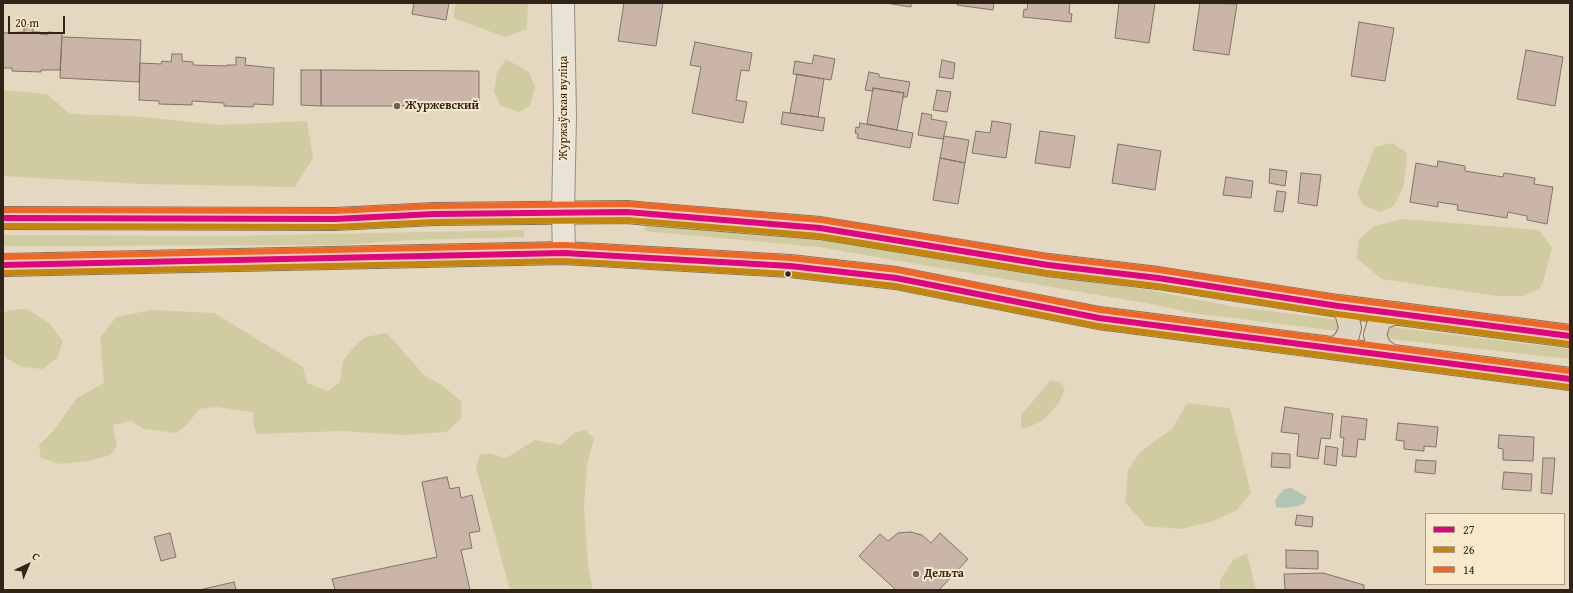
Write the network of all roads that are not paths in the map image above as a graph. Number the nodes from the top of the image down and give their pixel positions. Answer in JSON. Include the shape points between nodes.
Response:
{"nodes":[{"id":1,"x":563,"y":3,"type":"edge"},
{"id":2,"x":563,"y":214,"type":"junction"},
{"id":3,"x":3,"y":218,"type":"edge"},
{"id":4,"x":564,"y":253,"type":"junction"},
{"id":5,"x":3,"y":265,"type":"edge"},
{"id":6,"x":1338,"y":306,"type":"junction"},
{"id":7,"x":1396,"y":313,"type":"junction"},
{"id":8,"x":1570,"y":336,"type":"edge"},
{"id":9,"x":1332,"y":348,"type":"junction"},
{"id":10,"x":1391,"y":356,"type":"junction"},
{"id":11,"x":1570,"y":379,"type":"edge"}],
"edges":[{"from":1,"to":2,"type":"street","name":"Журжаўская вуліца"},
{"from":2,"to":3,"type":"main road","via":[[434,214],[334,219]]},
{"from":2,"to":4,"type":"street","name":"Журжаўская вуліца"},
{"from":2,"to":6,"type":"main road","via":[[627,212],[820,228],[1048,265],[1158,278]]},
{"from":4,"to":5,"type":"main road"},
{"from":4,"to":9,"type":"main road","via":[[790,266],[896,278],[1099,318]]},
{"from":6,"to":7,"type":"main road"},
{"from":6,"to":9,"type":"main road","via":[[1347,315],[1350,328],[1344,341]]},
{"from":7,"to":8,"type":"main road"},
{"from":7,"to":10,"type":"main road","via":[[1384,317],[1379,322],[1375,335],[1380,348]]},
{"from":9,"to":10,"type":"main road"},
{"from":10,"to":11,"type":"main road"}]}
